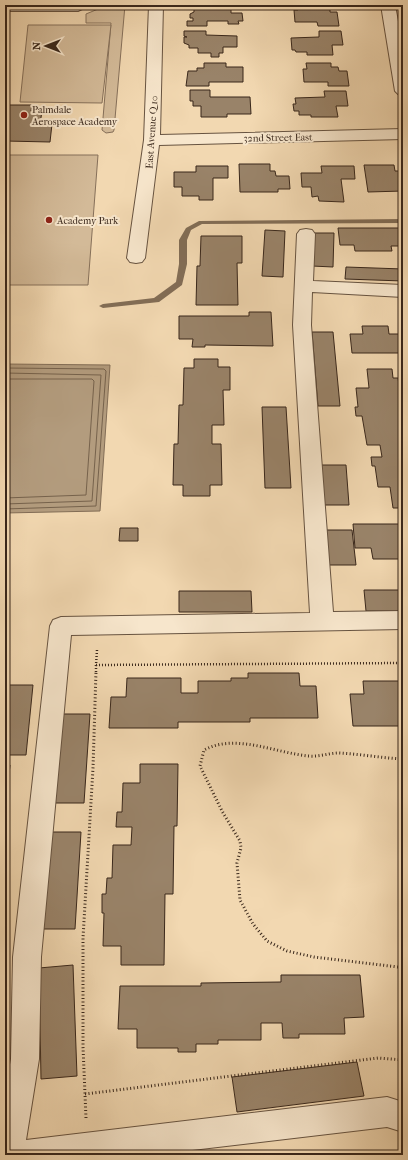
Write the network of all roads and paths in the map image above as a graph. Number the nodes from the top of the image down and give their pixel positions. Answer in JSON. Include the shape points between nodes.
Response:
{"nodes":[{"id":1,"x":85,"y":5,"type":"edge"},
{"id":2,"x":156,"y":5,"type":"edge"},
{"id":3,"x":388,"y":5,"type":"edge"},
{"id":4,"x":5,"y":8,"type":"edge"},
{"id":5,"x":403,"y":91,"type":"edge"},
{"id":6,"x":403,"y":134,"type":"edge"},
{"id":7,"x":152,"y":140,"type":"junction"},
{"id":8,"x":306,"y":234,"type":"dead end"},
{"id":9,"x":136,"y":258,"type":"dead end"},
{"id":10,"x":304,"y":286,"type":"junction"},
{"id":11,"x":403,"y":291,"type":"edge"},
{"id":12,"x":403,"y":620,"type":"edge"},
{"id":13,"x":322,"y":621,"type":"junction"},
{"id":14,"x":99,"y":625,"type":"junction"},
{"id":15,"x":403,"y":663,"type":"edge"},
{"id":16,"x":96,"y":665,"type":"junction"},
{"id":17,"x":403,"y":759,"type":"edge"},
{"id":18,"x":403,"y":970,"type":"edge"},
{"id":19,"x":403,"y":1060,"type":"edge"},
{"id":20,"x":85,"y":1094,"type":"junction"},
{"id":21,"x":403,"y":1117,"type":"edge"},
{"id":22,"x":87,"y":1148,"type":"junction"},
{"id":23,"x":9,"y":1155,"type":"edge"},
{"id":24,"x":25,"y":1155,"type":"edge"}],
"edges":[{"from":1,"to":4,"type":"lane","via":[[78,8]]},
{"from":2,"to":7,"type":"street","name":"East Avenue Q 10"},
{"from":3,"to":5,"type":"street"},
{"from":6,"to":7,"type":"street","name":"32nd Street East"},
{"from":7,"to":9,"type":"street","name":"East Avenue Q 10"},
{"from":8,"to":10,"type":"street"},
{"from":10,"to":11,"type":"street"},
{"from":10,"to":13,"type":"street","via":[[302,325]]},
{"from":12,"to":13,"type":"street"},
{"from":13,"to":14,"type":"street"},
{"from":14,"to":16,"type":"path"},
{"from":14,"to":23,"type":"street","via":[[61,626],[27,957],[25,1059]]},
{"from":15,"to":16,"type":"path"},
{"from":16,"to":20,"type":"path","via":[[94,768],[85,882]]},
{"from":17,"to":18,"type":"path","via":[[332,753],[309,756],[245,744],[214,744],[204,750],[200,766],[240,841],[237,862],[240,900],[253,924],[267,941],[287,951],[314,957]]},
{"from":19,"to":20,"type":"path","via":[[370,1059]]},
{"from":20,"to":22,"type":"path"},
{"from":21,"to":22,"type":"street","via":[[387,1112]]},
{"from":22,"to":24,"type":"street"}]}
